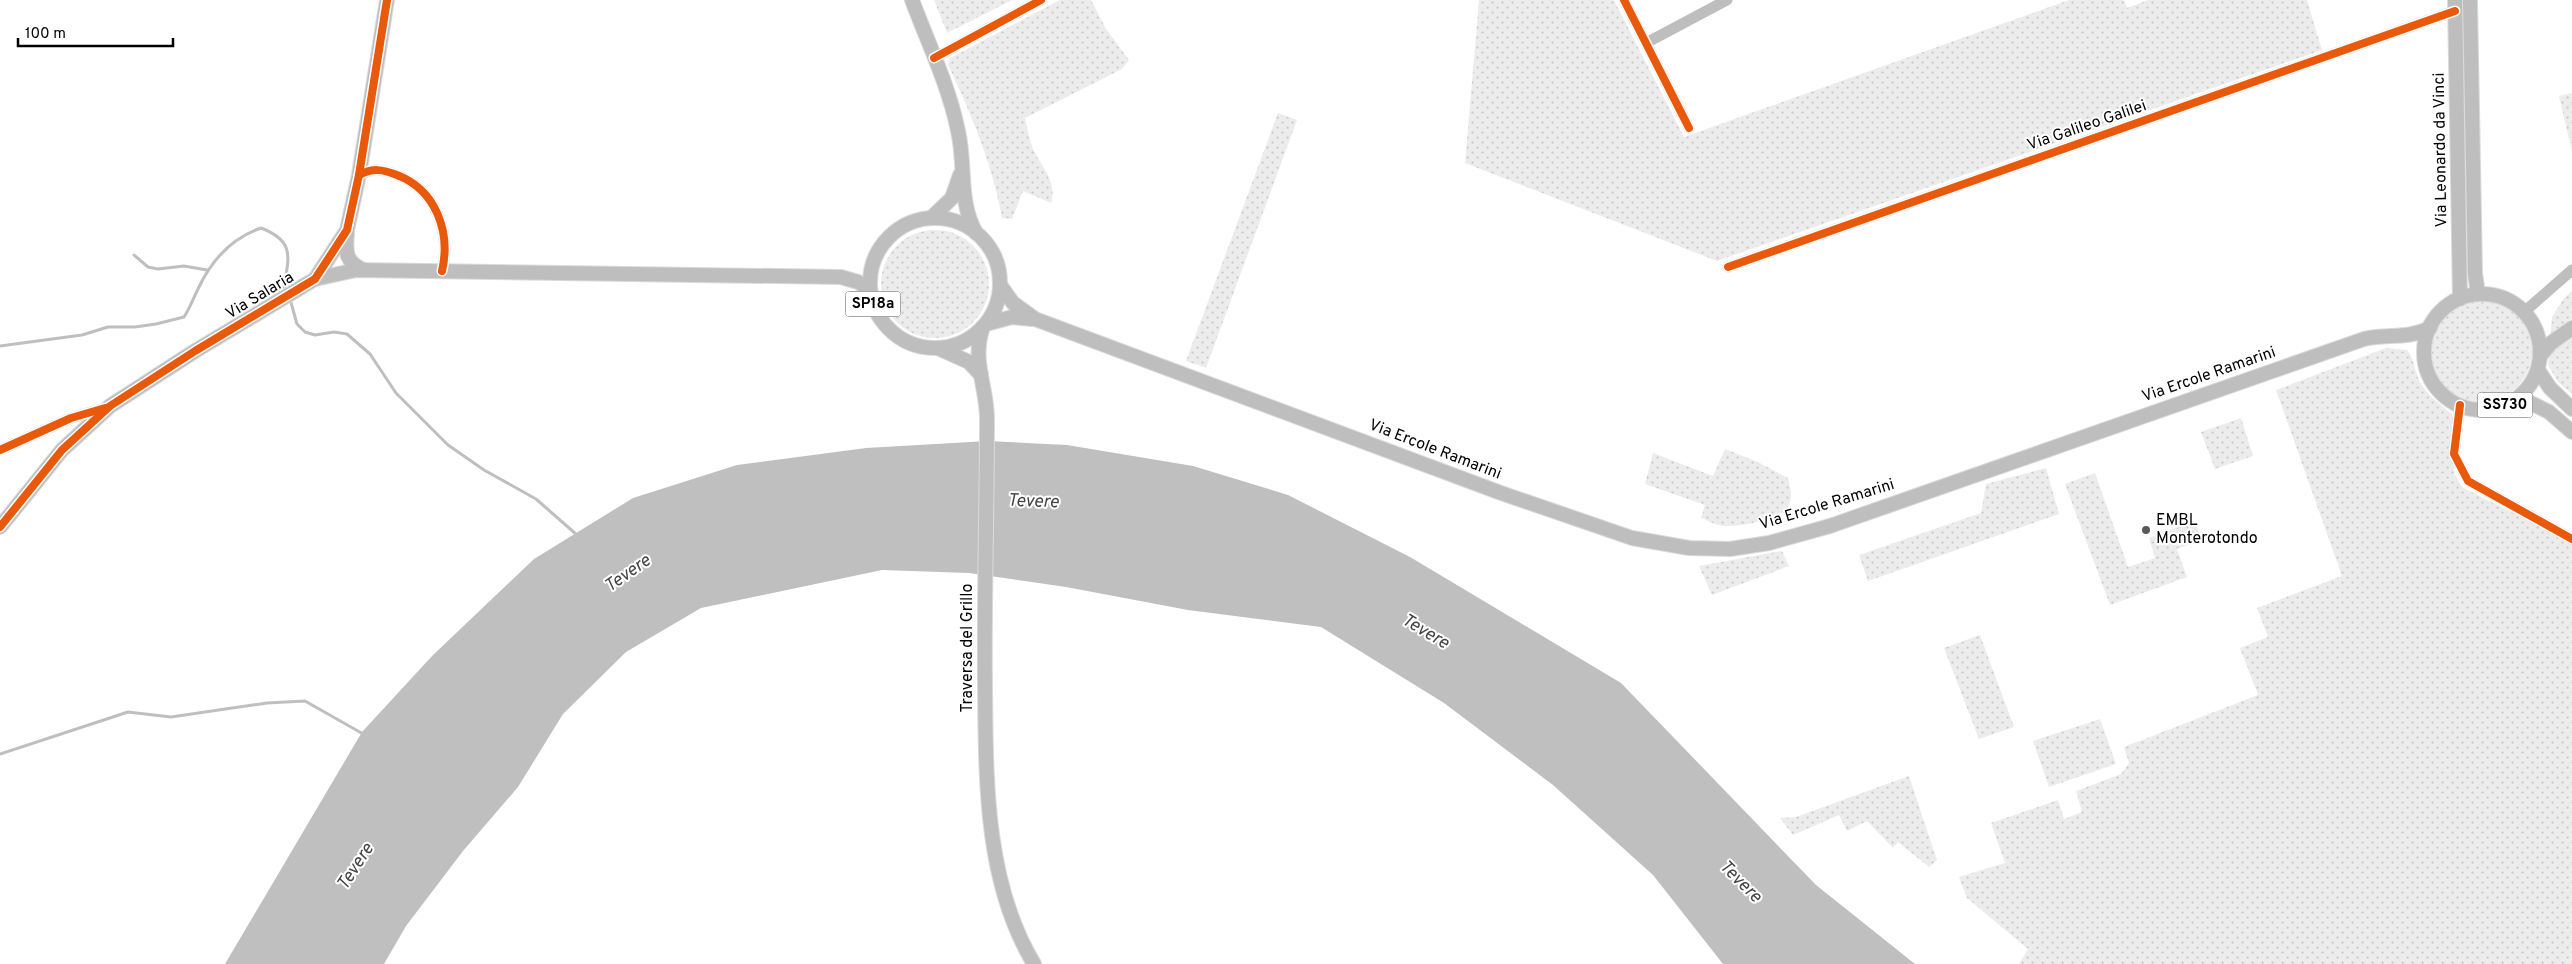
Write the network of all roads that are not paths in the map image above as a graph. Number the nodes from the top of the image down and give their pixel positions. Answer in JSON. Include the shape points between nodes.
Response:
{"nodes":[{"id":1,"x":387,"y":0,"type":"edge"},
{"id":2,"x":912,"y":0,"type":"edge"},
{"id":3,"x":1041,"y":0,"type":"edge"},
{"id":4,"x":1624,"y":0,"type":"edge"},
{"id":5,"x":1727,"y":0,"type":"edge"},
{"id":6,"x":2470,"y":0,"type":"edge"},
{"id":7,"x":2455,"y":5,"type":"edge"},
{"id":8,"x":1646,"y":43,"type":"junction"},
{"id":9,"x":934,"y":58,"type":"junction"},
{"id":10,"x":1689,"y":128,"type":"dead end"},
{"id":11,"x":961,"y":167,"type":"junction"},
{"id":12,"x":359,"y":175,"type":"junction"},
{"id":13,"x":931,"y":218,"type":"junction"},
{"id":14,"x":348,"y":230,"type":"junction"},
{"id":15,"x":976,"y":233,"type":"junction"},
{"id":16,"x":1728,"y":267,"type":"dead end"},
{"id":17,"x":2572,"y":270,"type":"edge"},
{"id":18,"x":365,"y":271,"type":"junction"},
{"id":19,"x":442,"y":271,"type":"junction"},
{"id":20,"x":312,"y":281,"type":"junction"},
{"id":21,"x":1000,"y":284,"type":"junction"},
{"id":22,"x":870,"y":290,"type":"junction"},
{"id":23,"x":2478,"y":294,"type":"junction"},
{"id":24,"x":2460,"y":299,"type":"junction"},
{"id":25,"x":2524,"y":312,"type":"junction"},
{"id":26,"x":1035,"y":319,"type":"junction"},
{"id":27,"x":984,"y":325,"type":"junction"},
{"id":28,"x":2534,"y":327,"type":"junction"},
{"id":29,"x":2572,"y":327,"type":"edge"},
{"id":30,"x":2430,"y":328,"type":"junction"},
{"id":31,"x":2401,"y":337,"type":"junction"},
{"id":32,"x":940,"y":348,"type":"junction"},
{"id":33,"x":2540,"y":356,"type":"junction"},
{"id":34,"x":2425,"y":357,"type":"junction"},
{"id":35,"x":2538,"y":370,"type":"junction"},
{"id":36,"x":981,"y":376,"type":"junction"},
{"id":37,"x":2519,"y":397,"type":"junction"},
{"id":38,"x":2460,"y":405,"type":"junction"},
{"id":39,"x":110,"y":406,"type":"junction"},
{"id":40,"x":2572,"y":409,"type":"edge"},
{"id":41,"x":2572,"y":432,"type":"edge"},
{"id":42,"x":0,"y":450,"type":"edge"},
{"id":43,"x":0,"y":527,"type":"edge"},
{"id":44,"x":2572,"y":539,"type":"edge"},
{"id":45,"x":1034,"y":964,"type":"edge"}],
"edges":[{"from":1,"to":12,"type":"main road","name":"Via Salaria"},
{"from":2,"to":9,"type":"main road","name":"Traversa del Grillo","number":"SP18a"},
{"from":3,"to":9,"type":"street"},
{"from":4,"to":8,"type":"street"},
{"from":5,"to":8,"type":"street"},
{"from":6,"to":23,"type":"main road","name":"Via Leonardo da Vinci"},
{"from":7,"to":16,"type":"street","name":"Via Galileo Galilei"},
{"from":7,"to":24,"type":"main road","name":"Via Leonardo da Vinci"},
{"from":8,"to":10,"type":"street"},
{"from":9,"to":11,"type":"main road","name":"Traversa del Grillo","number":"SP18a","via":[[954,111]]},
{"from":11,"to":13,"type":"main road","via":[[952,198]]},
{"from":11,"to":15,"type":"main road","name":"Traversa del Grillo","number":"SP18a","via":[[965,200]]},
{"from":12,"to":14,"type":"main road","name":"Via Salaria"},
{"from":12,"to":19,"type":"street","via":[[372,170],[388,172],[411,181],[426,193],[443,232],[445,255]]},
{"from":13,"to":15,"type":"main road","name":"Traversa del Grillo","number":"SP18a","via":[[951,220]]},
{"from":13,"to":22,"type":"main road","name":"Traversa del Grillo","number":"SP18a","via":[[901,227],[887,239],[876,254],[870,271]]},
{"from":14,"to":18,"type":"main road","via":[[346,249],[349,260]]},
{"from":14,"to":20,"type":"main road","name":"Via Salaria"},
{"from":15,"to":21,"type":"main road","name":"Traversa del Grillo","number":"SP18a","via":[[997,263]]},
{"from":17,"to":25,"type":"street"},
{"from":18,"to":19,"type":"main road"},
{"from":18,"to":20,"type":"main road","via":[[338,273]]},
{"from":19,"to":22,"type":"main road","via":[[842,278]]},
{"from":20,"to":39,"type":"main road","name":"Via Salaria"},
{"from":21,"to":26,"type":"main road","name":"Via Ercole Ramarini","via":[[1013,303]]},
{"from":21,"to":27,"type":"main road","name":"Traversa del Grillo","number":"SP18a","via":[[996,306]]},
{"from":22,"to":32,"type":"main road","name":"Traversa del Grillo","number":"SP18a","via":[[875,309],[901,339],[920,347]]},
{"from":23,"to":24,"type":"main road","number":"SS730"},
{"from":23,"to":25,"type":"main road","number":"SS730","via":[[2496,296]]},
{"from":24,"to":30,"type":"main road","number":"SS730","via":[[2447,306]]},
{"from":25,"to":28,"type":"main road","number":"SS730"},
{"from":26,"to":27,"type":"main road","name":"Via Ercole Ramarini","via":[[1012,317]]},
{"from":26,"to":31,"type":"main road","name":"Via Ercole Ramarini","via":[[1501,494],[1632,538],[1707,550],[1769,543],[1830,526],[2364,339]]},
{"from":27,"to":32,"type":"main road","name":"Traversa del Grillo","number":"SP18a","via":[[959,344]]},
{"from":27,"to":36,"type":"main road","name":"Traversa del Grillo","number":"SP18a","via":[[976,350]]},
{"from":28,"to":29,"type":"main road","via":[[2554,330]]},
{"from":28,"to":33,"type":"main road","number":"SS730"},
{"from":29,"to":33,"type":"main road"},
{"from":30,"to":31,"type":"main road","name":"Via Ercole Ramarini"},
{"from":30,"to":34,"type":"main road","number":"SS730","via":[[2425,342]]},
{"from":31,"to":34,"type":"main road"},
{"from":32,"to":36,"type":"main road","via":[[969,362]]},
{"from":33,"to":35,"type":"main road","number":"SS730"},
{"from":34,"to":38,"type":"main road","number":"SS730","via":[[2428,372],[2436,386]]},
{"from":35,"to":37,"type":"main road","number":"SS730"},
{"from":35,"to":40,"type":"main road","number":"SS730","via":[[2550,388]]},
{"from":36,"to":45,"type":"main road","name":"Traversa del Grillo","number":"SP18a","via":[[987,419],[986,778],[992,834],[1010,908]]},
{"from":37,"to":38,"type":"main road","number":"SS730","via":[[2491,409]]},
{"from":37,"to":41,"type":"main road","number":"SS730","via":[[2549,412]]},
{"from":38,"to":44,"type":"street","via":[[2454,454],[2468,481]]},
{"from":39,"to":42,"type":"street","via":[[71,418]]},
{"from":39,"to":43,"type":"main road","name":"Via Salaria","via":[[62,450]]}]}
